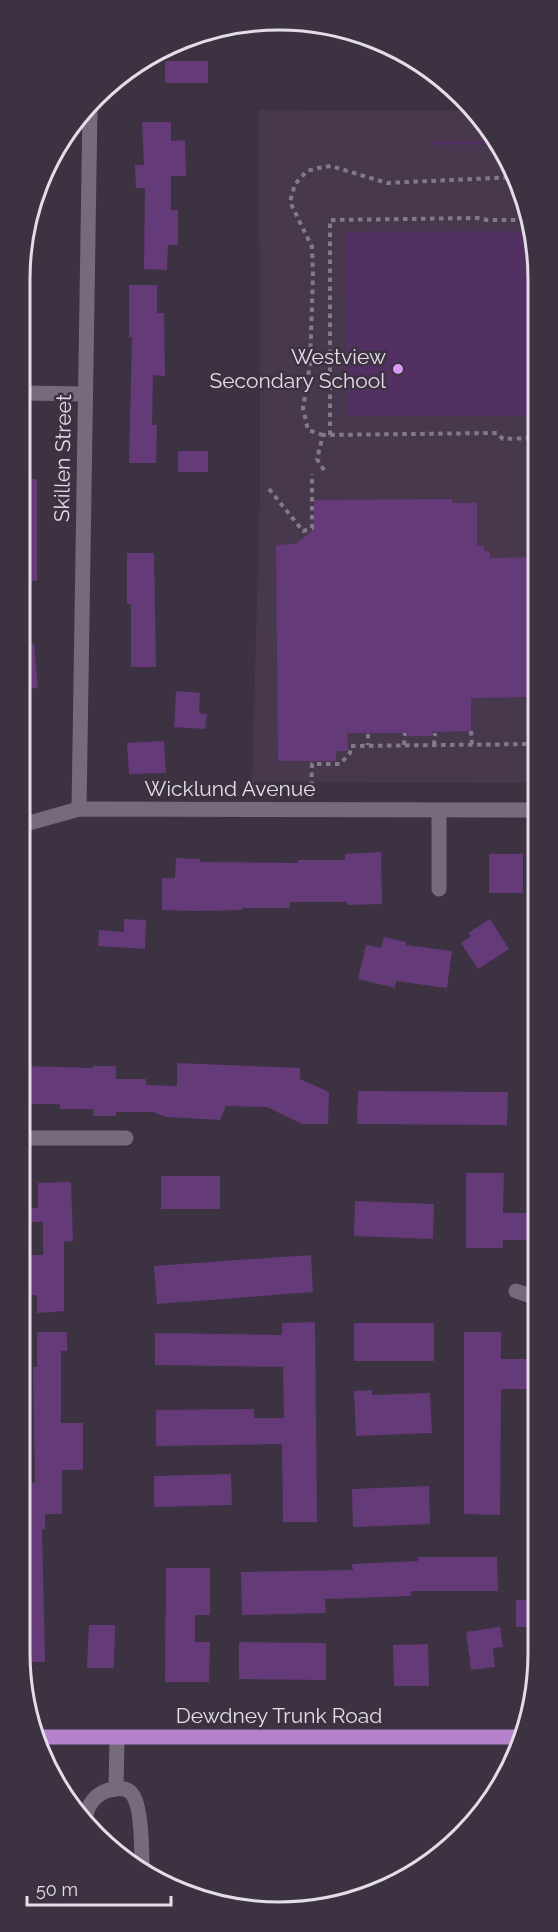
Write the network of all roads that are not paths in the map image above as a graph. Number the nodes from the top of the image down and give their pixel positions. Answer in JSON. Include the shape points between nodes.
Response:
{"nodes":[{"id":1,"x":90,"y":117,"type":"edge"},
{"id":2,"x":30,"y":393,"type":"edge"},
{"id":3,"x":86,"y":394,"type":"junction"},
{"id":4,"x":79,"y":809,"type":"junction"},
{"id":5,"x":528,"y":810,"type":"edge"},
{"id":6,"x":439,"y":811,"type":"junction"},
{"id":7,"x":30,"y":823,"type":"edge"},
{"id":8,"x":439,"y":889,"type":"dead end"},
{"id":9,"x":30,"y":1138,"type":"edge"},
{"id":10,"x":126,"y":1138,"type":"dead end"},
{"id":11,"x":516,"y":1291,"type":"dead end"},
{"id":12,"x":528,"y":1295,"type":"edge"},
{"id":13,"x":45,"y":1737,"type":"edge"},
{"id":14,"x":513,"y":1737,"type":"edge"},
{"id":15,"x":117,"y":1738,"type":"junction"},
{"id":16,"x":116,"y":1789,"type":"junction"},
{"id":17,"x":88,"y":1812,"type":"edge"},
{"id":18,"x":142,"y":1861,"type":"edge"}],
"edges":[{"from":1,"to":3,"type":"street","name":"Skillen Street"},
{"from":2,"to":3,"type":"street"},
{"from":3,"to":4,"type":"street","name":"Skillen Street"},
{"from":4,"to":6,"type":"street","name":"Wicklund Avenue"},
{"from":4,"to":7,"type":"street","name":"Wicklund Avenue"},
{"from":5,"to":6,"type":"street","name":"Wicklund Avenue"},
{"from":6,"to":8,"type":"street"},
{"from":9,"to":10,"type":"street"},
{"from":11,"to":12,"type":"street"},
{"from":13,"to":15,"type":"main road","name":"Dewdney Trunk Road"},
{"from":14,"to":15,"type":"main road","name":"Dewdney Trunk Road"},
{"from":15,"to":16,"type":"street"},
{"from":16,"to":17,"type":"street","via":[[97,1795]]},
{"from":16,"to":18,"type":"street","via":[[128,1790],[136,1800]]}]}
